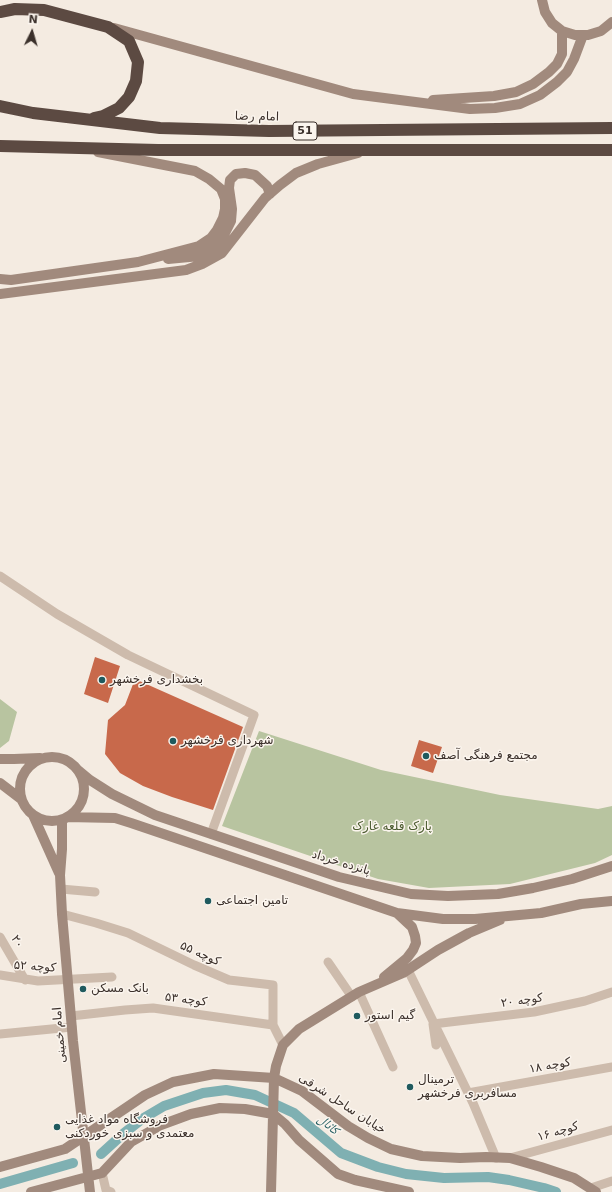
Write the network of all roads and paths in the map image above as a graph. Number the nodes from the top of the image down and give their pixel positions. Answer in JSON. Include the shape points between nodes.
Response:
{"nodes":[{"id":1,"x":542,"y":0,"type":"edge"},
{"id":2,"x":0,"y":12,"type":"edge"},
{"id":3,"x":612,"y":22,"type":"edge"},
{"id":4,"x":108,"y":27,"type":"junction"},
{"id":5,"x":562,"y":31,"type":"junction"},
{"id":6,"x":583,"y":35,"type":"junction"},
{"id":7,"x":411,"y":102,"type":"junction"},
{"id":8,"x":0,"y":106,"type":"edge"},
{"id":9,"x":85,"y":119,"type":"junction"},
{"id":10,"x":612,"y":128,"type":"edge"},
{"id":11,"x":0,"y":146,"type":"edge"},
{"id":12,"x":80,"y":149,"type":"junction"},
{"id":13,"x":381,"y":149,"type":"junction"},
{"id":14,"x":612,"y":150,"type":"edge"},
{"id":15,"x":270,"y":194,"type":"junction"},
{"id":16,"x":138,"y":262,"type":"junction"},
{"id":17,"x":0,"y":279,"type":"edge"},
{"id":18,"x":0,"y":294,"type":"edge"},
{"id":19,"x":0,"y":576,"type":"edge"},
{"id":20,"x":42,"y":758,"type":"junction"},
{"id":21,"x":0,"y":759,"type":"edge"},
{"id":22,"x":78,"y":770,"type":"junction"},
{"id":23,"x":0,"y":784,"type":"edge"},
{"id":24,"x":21,"y":799,"type":"junction"},
{"id":25,"x":33,"y":815,"type":"junction"},
{"id":26,"x":64,"y":819,"type":"junction"},
{"id":27,"x":211,"y":834,"type":"junction"},
{"id":28,"x":612,"y":866,"type":"edge"},
{"id":29,"x":60,"y":875,"type":"junction"},
{"id":30,"x":61,"y":889,"type":"junction"},
{"id":31,"x":95,"y":892,"type":"dead end"},
{"id":32,"x":612,"y":901,"type":"edge"},
{"id":33,"x":397,"y":913,"type":"junction"},
{"id":34,"x":62,"y":914,"type":"junction"},
{"id":35,"x":510,"y":915,"type":"junction"},
{"id":36,"x":0,"y":937,"type":"edge"},
{"id":37,"x":328,"y":962,"type":"dead end"},
{"id":38,"x":408,"y":970,"type":"junction"},
{"id":39,"x":0,"y":975,"type":"edge"},
{"id":40,"x":112,"y":977,"type":"dead end"},
{"id":41,"x":26,"y":980,"type":"junction"},
{"id":42,"x":68,"y":980,"type":"junction"},
{"id":43,"x":375,"y":984,"type":"junction"},
{"id":44,"x":612,"y":992,"type":"edge"},
{"id":45,"x":356,"y":994,"type":"junction"},
{"id":46,"x":71,"y":1016,"type":"junction"},
{"id":47,"x":433,"y":1024,"type":"junction"},
{"id":48,"x":273,"y":1026,"type":"junction"},
{"id":49,"x":72,"y":1027,"type":"junction"},
{"id":50,"x":0,"y":1034,"type":"edge"},
{"id":51,"x":283,"y":1045,"type":"junction"},
{"id":52,"x":436,"y":1045,"type":"dead end"},
{"id":53,"x":393,"y":1067,"type":"dead end"},
{"id":54,"x":612,"y":1067,"type":"edge"},
{"id":55,"x":274,"y":1083,"type":"junction"},
{"id":56,"x":468,"y":1093,"type":"junction"},
{"id":57,"x":273,"y":1114,"type":"junction"},
{"id":58,"x":612,"y":1130,"type":"edge"},
{"id":59,"x":84,"y":1142,"type":"junction"},
{"id":60,"x":496,"y":1158,"type":"junction"},
{"id":61,"x":510,"y":1158,"type":"junction"},
{"id":62,"x":0,"y":1167,"type":"edge"},
{"id":63,"x":88,"y":1172,"type":"junction"},
{"id":64,"x":102,"y":1173,"type":"junction"},
{"id":65,"x":612,"y":1181,"type":"edge"},
{"id":66,"x":594,"y":1190,"type":"edge"},
{"id":67,"x":31,"y":1192,"type":"edge"},
{"id":68,"x":90,"y":1192,"type":"edge"},
{"id":69,"x":111,"y":1192,"type":"edge"},
{"id":70,"x":271,"y":1192,"type":"edge"},
{"id":71,"x":409,"y":1192,"type":"edge"}],
"edges":[{"from":1,"to":5,"type":"main road","via":[[545,12]]},
{"from":2,"to":4,"type":"highway","via":[[15,9],[44,10]]},
{"from":3,"to":6,"type":"main road","via":[[601,31]]},
{"from":4,"to":7,"type":"main road","via":[[352,94]]},
{"from":4,"to":9,"type":"highway","via":[[129,41],[138,62],[136,81],[129,97],[118,108],[103,116]]},
{"from":5,"to":6,"type":"main road"},
{"from":5,"to":7,"type":"main road","via":[[562,54],[557,64],[533,84],[516,92]]},
{"from":6,"to":7,"type":"main road","via":[[567,72],[540,95],[520,104],[470,109]]},
{"from":8,"to":9,"type":"highway","name":"امام رضا","number":"51"},
{"from":9,"to":10,"type":"highway","name":"امام رضا","number":"51","via":[[160,128],[269,132]]},
{"from":11,"to":12,"type":"highway","number":"51"},
{"from":12,"to":13,"type":"highway","number":"51"},
{"from":12,"to":16,"type":"main road","via":[[195,171],[221,189],[225,209],[223,218],[211,238],[199,246]]},
{"from":13,"to":14,"type":"highway","number":"51"},
{"from":13,"to":15,"type":"main road","via":[[318,164],[296,173]]},
{"from":15,"to":16,"type":"main road","via":[[267,186],[255,175],[236,174],[230,180],[229,188],[231,221],[227,232],[214,248],[200,256]]},
{"from":15,"to":18,"type":"main road","via":[[222,253],[197,266],[186,270]]},
{"from":16,"to":17,"type":"main road","via":[[11,280]]},
{"from":19,"to":27,"type":"street","via":[[57,614],[128,655],[254,715]]},
{"from":20,"to":21,"type":"main road"},
{"from":20,"to":22,"type":"main road","via":[[62,758],[71,762]]},
{"from":20,"to":24,"type":"main road","via":[[33,762],[21,778]]},
{"from":22,"to":26,"type":"main road","via":[[83,778],[84,796],[75,812]]},
{"from":22,"to":27,"type":"main road","name":"پانزده خرداد","via":[[112,794],[155,815]]},
{"from":23,"to":24,"type":"main road"},
{"from":24,"to":25,"type":"main road"},
{"from":25,"to":26,"type":"main road","via":[[42,820]]},
{"from":25,"to":29,"type":"main road","name":"امام خمینی"},
{"from":26,"to":29,"type":"main road","name":"امام خمینی"},
{"from":26,"to":33,"type":"main road","via":[[115,818]]},
{"from":27,"to":28,"type":"main road","name":"پانزده خرداد","via":[[339,877],[411,894],[498,894],[572,879]]},
{"from":29,"to":30,"type":"main road","name":"امام خمینی"},
{"from":30,"to":31,"type":"street"},
{"from":30,"to":34,"type":"main road","name":"امام خمینی"},
{"from":32,"to":35,"type":"main road","via":[[581,904],[541,913]]},
{"from":33,"to":35,"type":"main road","via":[[443,919]]},
{"from":33,"to":43,"type":"main road","via":[[412,927],[416,943],[407,958]]},
{"from":34,"to":42,"type":"main road","name":"امام خمینی"},
{"from":34,"to":48,"type":"street","name":"کوچه ۵۵","via":[[128,933],[194,966],[229,980],[273,985]]},
{"from":35,"to":38,"type":"main road","via":[[469,933]]},
{"from":36,"to":41,"type":"street","name":"۲۰"},
{"from":37,"to":45,"type":"street"},
{"from":38,"to":43,"type":"main road"},
{"from":38,"to":47,"type":"street"},
{"from":39,"to":41,"type":"street","name":"کوچه ۵۲"},
{"from":40,"to":42,"type":"street","name":"کوچه ۵۲"},
{"from":41,"to":42,"type":"street","name":"کوچه ۵۲"},
{"from":42,"to":46,"type":"main road","name":"امام خمینی"},
{"from":43,"to":45,"type":"main road"},
{"from":44,"to":47,"type":"street","name":"کوچه ۲۰","via":[[585,1001],[534,1012]]},
{"from":45,"to":51,"type":"main road","via":[[299,1029]]},
{"from":45,"to":53,"type":"street"},
{"from":46,"to":48,"type":"street","name":"کوچه ۵۳","via":[[153,1008]]},
{"from":46,"to":49,"type":"main road","name":"امام خمینی"},
{"from":47,"to":52,"type":"street"},
{"from":47,"to":56,"type":"street"},
{"from":48,"to":51,"type":"street","name":"کوچه ۵۵"},
{"from":49,"to":50,"type":"street"},
{"from":49,"to":59,"type":"main road","name":"امام خمینی"},
{"from":51,"to":55,"type":"main road"},
{"from":54,"to":56,"type":"street","name":"کوچه ۱۸"},
{"from":55,"to":57,"type":"main road"},
{"from":55,"to":59,"type":"main road","name":"خیابان ساحل شرقی","via":[[214,1074],[173,1082],[145,1095]]},
{"from":55,"to":60,"type":"main road","name":"خیابان ساحل شرقی","via":[[302,1091],[348,1126],[392,1149],[422,1156]]},
{"from":56,"to":60,"type":"street"},
{"from":57,"to":64,"type":"main road","via":[[220,1108],[191,1114],[161,1125],[131,1142]]},
{"from":57,"to":70,"type":"main road"},
{"from":57,"to":71,"type":"main road","via":[[338,1174]]},
{"from":58,"to":61,"type":"street","name":"کوچه ۱۶"},
{"from":59,"to":62,"type":"main road","name":"خیابان ساحل شرقی"},
{"from":59,"to":63,"type":"main road","name":"امام خمینی"},
{"from":60,"to":61,"type":"main road","name":"خیابان ساحل شرقی"},
{"from":61,"to":66,"type":"main road","name":"خیابان ساحل شرقی","via":[[574,1178]]},
{"from":63,"to":64,"type":"main road"},
{"from":63,"to":67,"type":"main road"},
{"from":63,"to":68,"type":"main road","name":"امام خمینی"},
{"from":64,"to":69,"type":"street","via":[[106,1190]]},
{"from":65,"to":66,"type":"street"}]}
